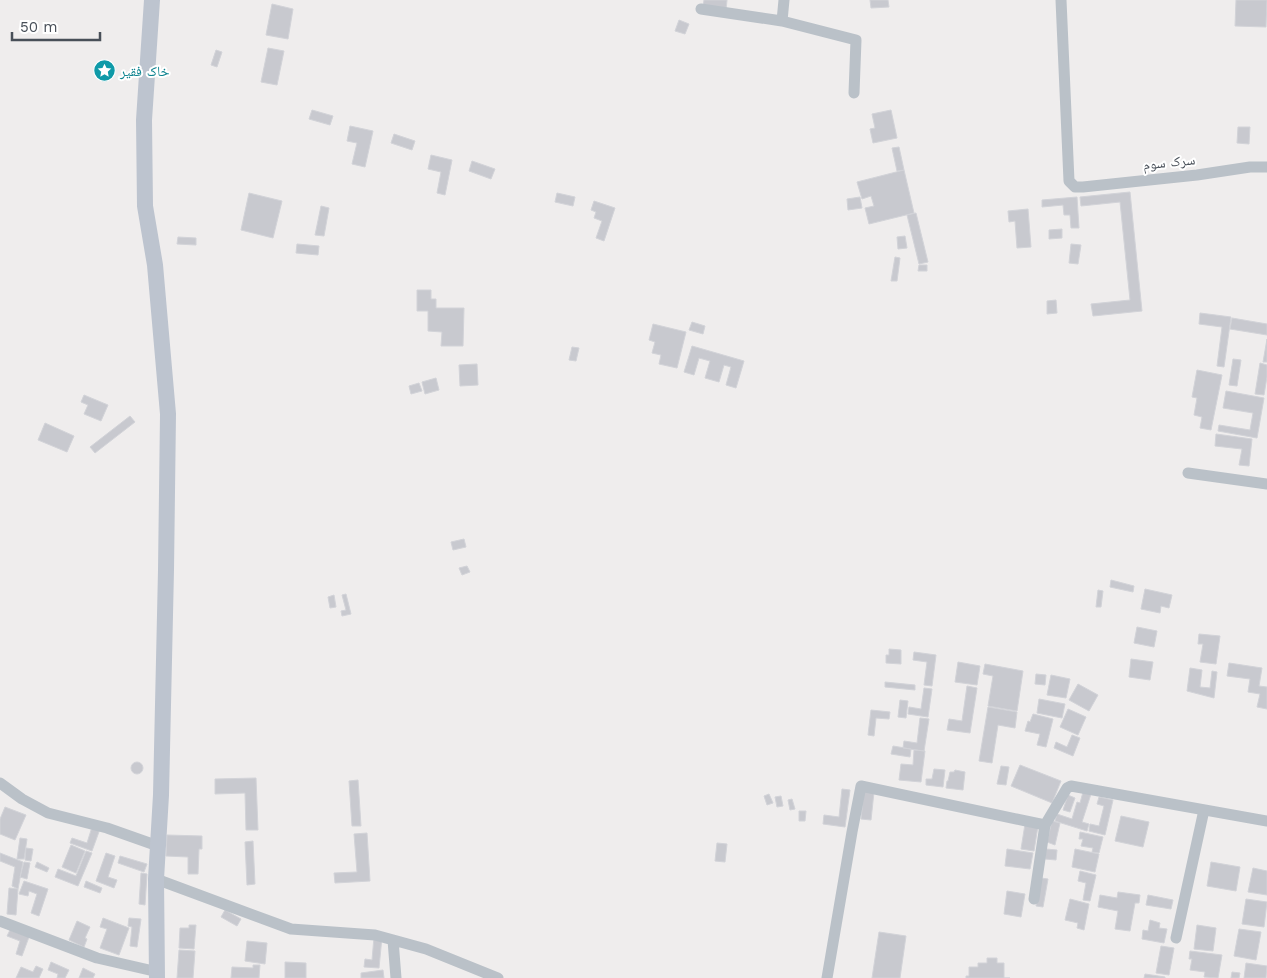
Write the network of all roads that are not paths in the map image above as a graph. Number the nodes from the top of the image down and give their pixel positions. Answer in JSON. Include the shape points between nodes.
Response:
{"nodes":[{"id":1,"x":152,"y":0,"type":"edge"},
{"id":2,"x":784,"y":0,"type":"edge"},
{"id":3,"x":1061,"y":0,"type":"edge"},
{"id":4,"x":701,"y":9,"type":"dead end"},
{"id":5,"x":782,"y":21,"type":"junction"},
{"id":6,"x":854,"y":93,"type":"dead end"},
{"id":7,"x":1267,"y":167,"type":"edge"},
{"id":8,"x":1188,"y":473,"type":"dead end"},
{"id":9,"x":1267,"y":484,"type":"edge"},
{"id":10,"x":0,"y":783,"type":"edge"},
{"id":11,"x":1204,"y":810,"type":"junction"},
{"id":12,"x":1267,"y":821,"type":"edge"},
{"id":13,"x":1045,"y":825,"type":"junction"},
{"id":14,"x":158,"y":846,"type":"junction"},
{"id":15,"x":156,"y":879,"type":"junction"},
{"id":16,"x":1034,"y":899,"type":"dead end"},
{"id":17,"x":0,"y":921,"type":"edge"},
{"id":18,"x":1176,"y":938,"type":"dead end"},
{"id":19,"x":393,"y":940,"type":"junction"},
{"id":20,"x":158,"y":975,"type":"edge"},
{"id":21,"x":396,"y":978,"type":"edge"},
{"id":22,"x":498,"y":978,"type":"edge"},
{"id":23,"x":827,"y":978,"type":"edge"}],
"edges":[{"from":1,"to":14,"type":"street","via":[[144,120],[145,206],[168,414],[162,795]]},
{"from":2,"to":5,"type":"street"},
{"from":3,"to":7,"type":"street","name":"سرک سوم","via":[[1069,180],[1075,187]]},
{"from":4,"to":5,"type":"street"},
{"from":5,"to":6,"type":"street","via":[[856,40]]},
{"from":8,"to":9,"type":"street"},
{"from":10,"to":14,"type":"street","via":[[48,813],[107,828]]},
{"from":11,"to":12,"type":"street"},
{"from":11,"to":13,"type":"street","via":[[1072,786],[1067,788]]},
{"from":11,"to":18,"type":"street"},
{"from":13,"to":16,"type":"street"},
{"from":13,"to":23,"type":"street","via":[[861,786]]},
{"from":14,"to":15,"type":"street"},
{"from":15,"to":19,"type":"street","via":[[291,929],[376,935]]},
{"from":15,"to":20,"type":"street"},
{"from":17,"to":20,"type":"street","via":[[97,958]]},
{"from":19,"to":21,"type":"street"},
{"from":19,"to":22,"type":"street","via":[[426,949]]}]}
